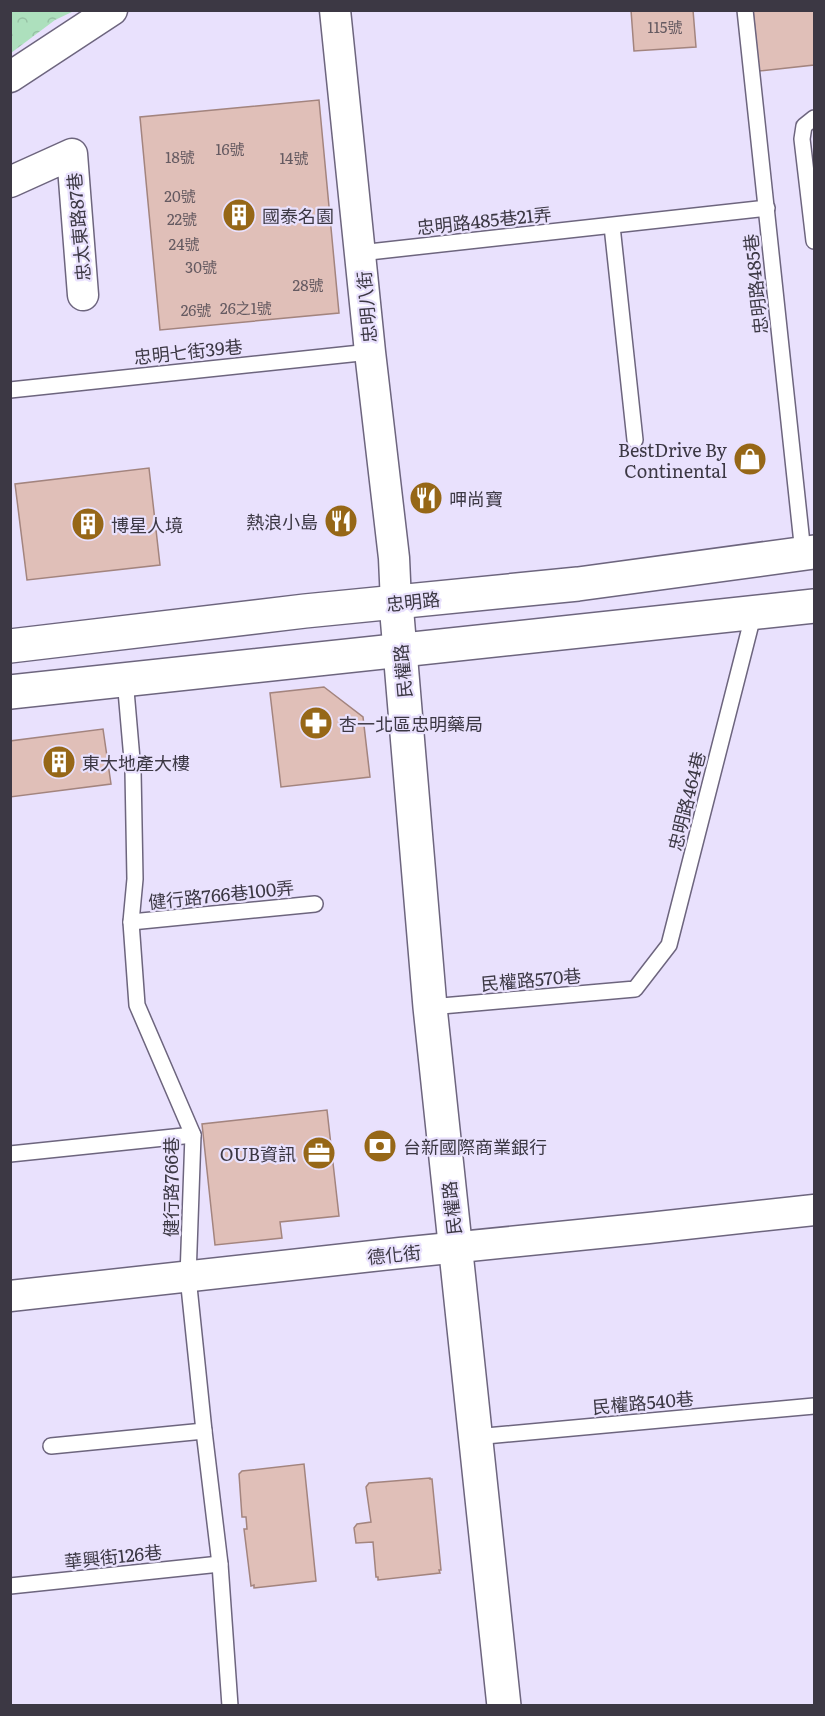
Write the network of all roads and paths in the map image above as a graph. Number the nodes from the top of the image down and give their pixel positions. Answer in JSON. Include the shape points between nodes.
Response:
{"nodes":[{"id":1,"x":112,"y":10,"type":"edge"},
{"id":2,"x":334,"y":10,"type":"edge"},
{"id":3,"x":745,"y":10,"type":"edge"},
{"id":4,"x":10,"y":77,"type":"edge"},
{"id":5,"x":814,"y":118,"type":"edge"},
{"id":6,"x":10,"y":182,"type":"edge"},
{"id":7,"x":766,"y":208,"type":"junction"},
{"id":8,"x":612,"y":226,"type":"junction"},
{"id":9,"x":814,"y":241,"type":"edge"},
{"id":10,"x":360,"y":253,"type":"junction"},
{"id":11,"x":83,"y":295,"type":"dead end"},
{"id":12,"x":370,"y":351,"type":"junction"},
{"id":13,"x":10,"y":390,"type":"edge"},
{"id":14,"x":635,"y":440,"type":"dead end"},
{"id":15,"x":809,"y":552,"type":"edge"},
{"id":16,"x":396,"y":603,"type":"junction"},
{"id":17,"x":814,"y":606,"type":"edge"},
{"id":18,"x":754,"y":612,"type":"junction"},
{"id":19,"x":10,"y":646,"type":"edge"},
{"id":20,"x":401,"y":650,"type":"junction"},
{"id":21,"x":125,"y":679,"type":"junction"},
{"id":22,"x":10,"y":692,"type":"edge"},
{"id":23,"x":315,"y":904,"type":"dead end"},
{"id":24,"x":130,"y":922,"type":"junction"},
{"id":25,"x":635,"y":989,"type":"joint"},
{"id":26,"x":430,"y":1007,"type":"junction"},
{"id":27,"x":193,"y":1135,"type":"junction"},
{"id":28,"x":10,"y":1154,"type":"edge"},
{"id":29,"x":814,"y":1210,"type":"edge"},
{"id":30,"x":456,"y":1247,"type":"junction"},
{"id":31,"x":188,"y":1277,"type":"junction"},
{"id":32,"x":10,"y":1296,"type":"edge"},
{"id":33,"x":814,"y":1406,"type":"edge"},
{"id":34,"x":204,"y":1431,"type":"junction"},
{"id":35,"x":475,"y":1437,"type":"junction"},
{"id":36,"x":51,"y":1446,"type":"dead end"},
{"id":37,"x":220,"y":1564,"type":"junction"},
{"id":38,"x":10,"y":1586,"type":"edge"},
{"id":39,"x":230,"y":1706,"type":"edge"},
{"id":40,"x":504,"y":1706,"type":"edge"}],
"edges":[{"from":1,"to":4,"type":"street"},
{"from":2,"to":10,"type":"street","name":"忠明八街"},
{"from":3,"to":7,"type":"lane","name":"忠明路485巷"},
{"from":5,"to":9,"type":"lane","via":[[804,126],[802,139]]},
{"from":6,"to":11,"type":"street","name":"忠太東路87巷","via":[[72,154]]},
{"from":7,"to":8,"type":"lane","name":"忠明路485巷21弄"},
{"from":7,"to":15,"type":"lane","name":"忠明路485巷"},
{"from":8,"to":10,"type":"lane","name":"忠明路485巷21弄"},
{"from":8,"to":14,"type":"lane"},
{"from":10,"to":12,"type":"street","name":"忠明八街"},
{"from":12,"to":13,"type":"lane","name":"忠明七街39巷"},
{"from":12,"to":16,"type":"street","name":"忠明八街"},
{"from":15,"to":16,"type":"main road","name":"忠明路","via":[[578,584]]},
{"from":16,"to":19,"type":"main road","name":"忠明路"},
{"from":16,"to":20,"type":"main road","name":"民權路"},
{"from":17,"to":18,"type":"main road"},
{"from":18,"to":20,"type":"main road"},
{"from":18,"to":25,"type":"lane","name":"忠明路464巷","via":[[669,945]]},
{"from":20,"to":21,"type":"main road"},
{"from":20,"to":26,"type":"main road","name":"民權路"},
{"from":21,"to":22,"type":"main road"},
{"from":21,"to":24,"type":"lane","name":"健行路766巷","via":[[133,771],[135,879]]},
{"from":23,"to":24,"type":"lane","name":"健行路766巷100弄"},
{"from":24,"to":27,"type":"lane","name":"健行路766巷","via":[[137,1005]]},
{"from":25,"to":26,"type":"lane","name":"民權路570巷"},
{"from":26,"to":30,"type":"main road","name":"民權路"},
{"from":27,"to":28,"type":"lane"},
{"from":27,"to":31,"type":"lane","name":"健行路766巷"},
{"from":29,"to":30,"type":"street","name":"德化街"},
{"from":30,"to":31,"type":"street","name":"德化街"},
{"from":30,"to":35,"type":"main road","name":"民權路"},
{"from":31,"to":32,"type":"street","name":"德化街"},
{"from":31,"to":34,"type":"lane","name":"健行路766巷"},
{"from":33,"to":35,"type":"lane","name":"民權路540巷"},
{"from":34,"to":36,"type":"lane"},
{"from":34,"to":37,"type":"lane","name":"健行路766巷"},
{"from":35,"to":40,"type":"main road","name":"民權路"},
{"from":37,"to":38,"type":"lane","name":"華興街126巷"},
{"from":37,"to":39,"type":"lane","name":"健行路766巷"}]}
